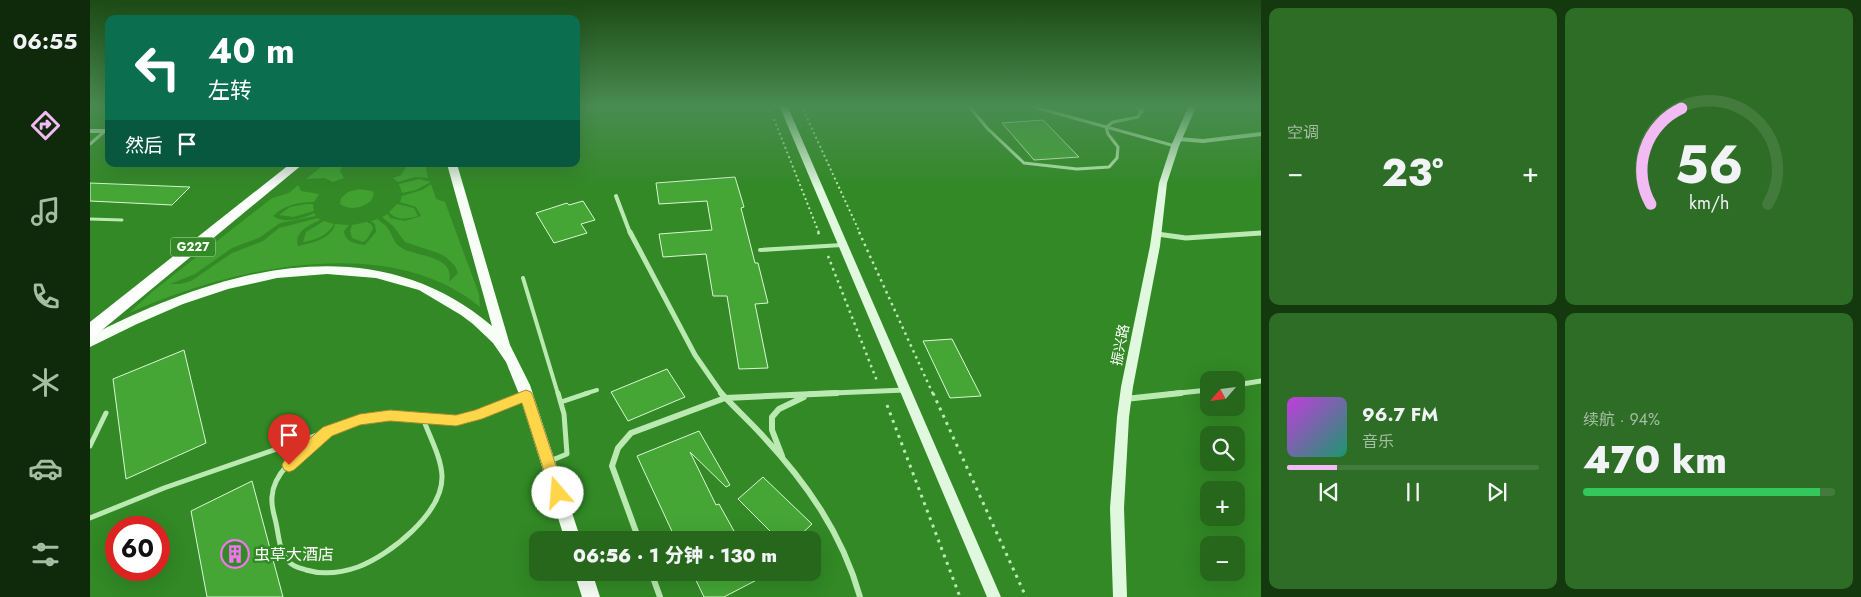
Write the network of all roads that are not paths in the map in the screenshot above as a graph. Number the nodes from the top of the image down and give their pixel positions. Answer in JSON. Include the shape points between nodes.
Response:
{"nodes":[{"id":1,"x":105,"y":133,"type":"edge"},
{"id":2,"x":795,"y":133,"type":"edge"},
{"id":3,"x":993,"y":133,"type":"edge"},
{"id":4,"x":1107,"y":133,"type":"edge"},
{"id":5,"x":1133,"y":133,"type":"edge"},
{"id":6,"x":1180,"y":133,"type":"edge"},
{"id":7,"x":1261,"y":134,"type":"edge"},
{"id":8,"x":1176,"y":142,"type":"junction"},
{"id":9,"x":90,"y":144,"type":"edge"},
{"id":10,"x":293,"y":167,"type":"edge"},
{"id":11,"x":453,"y":167,"type":"edge"},
{"id":12,"x":616,"y":196,"type":"dead end"},
{"id":13,"x":90,"y":219,"type":"edge"},
{"id":14,"x":122,"y":220,"type":"dead end"},
{"id":15,"x":1261,"y":233,"type":"edge"},
{"id":16,"x":1157,"y":234,"type":"junction"},
{"id":17,"x":842,"y":245,"type":"junction"},
{"id":18,"x":760,"y":250,"type":"dead end"},
{"id":19,"x":523,"y":278,"type":"dead end"},
{"id":20,"x":90,"y":331,"type":"edge"},
{"id":21,"x":90,"y":342,"type":"edge"},
{"id":22,"x":505,"y":348,"type":"junction"},
{"id":23,"x":1261,"y":381,"type":"edge"},
{"id":24,"x":1245,"y":384,"type":"edge"},
{"id":25,"x":597,"y":390,"type":"dead end"},
{"id":26,"x":904,"y":390,"type":"junction"},
{"id":27,"x":1200,"y":391,"type":"edge"},
{"id":28,"x":526,"y":396,"type":"junction"},
{"id":29,"x":808,"y":396,"type":"junction"},
{"id":30,"x":725,"y":398,"type":"junction"},
{"id":31,"x":1126,"y":399,"type":"junction"},
{"id":32,"x":561,"y":402,"type":"junction"},
{"id":33,"x":106,"y":413,"type":"dead end"},
{"id":34,"x":422,"y":418,"type":"junction"},
{"id":35,"x":328,"y":431,"type":"junction"},
{"id":36,"x":90,"y":446,"type":"edge"},
{"id":37,"x":785,"y":461,"type":"junction"},
{"id":38,"x":548,"y":462,"type":"junction"},
{"id":39,"x":90,"y":518,"type":"edge"},
{"id":40,"x":570,"y":531,"type":"edge"},
{"id":41,"x":635,"y":531,"type":"edge"},
{"id":42,"x":586,"y":581,"type":"edge"},
{"id":43,"x":654,"y":581,"type":"edge"},
{"id":44,"x":591,"y":597,"type":"edge"},
{"id":45,"x":660,"y":597,"type":"edge"},
{"id":46,"x":860,"y":597,"type":"edge"},
{"id":47,"x":994,"y":597,"type":"edge"},
{"id":48,"x":1120,"y":597,"type":"edge"}],
"edges":[{"from":1,"to":9,"type":"lane"},
{"from":2,"to":17,"type":"street"},
{"from":3,"to":4,"type":"lane","via":[[1020,160],[1031,166],[1106,168],[1114,162],[1119,149]]},
{"from":5,"to":8,"type":"lane"},
{"from":6,"to":8,"type":"street","name":"振兴路"},
{"from":7,"to":8,"type":"street"},
{"from":8,"to":16,"type":"street","name":"振兴路","via":[[1163,183]]},
{"from":10,"to":20,"type":"highway","number":"G227"},
{"from":11,"to":22,"type":"main road"},
{"from":12,"to":30,"type":"street","via":[[628,229],[705,373]]},
{"from":13,"to":14,"type":"lane"},
{"from":15,"to":16,"type":"street","via":[[1186,238]]},
{"from":16,"to":31,"type":"street","name":"振兴路"},
{"from":17,"to":18,"type":"lane"},
{"from":17,"to":26,"type":"street"},
{"from":19,"to":32,"type":"lane"},
{"from":21,"to":22,"type":"main road","via":[[150,312],[212,289],[286,273],[349,270],[390,277],[437,294],[493,333]]},
{"from":22,"to":28,"type":"main road","via":[[519,373]]},
{"from":23,"to":24,"type":"street"},
{"from":25,"to":32,"type":"lane"},
{"from":26,"to":29,"type":"street"},
{"from":26,"to":47,"type":"street"},
{"from":27,"to":31,"type":"street"},
{"from":28,"to":34,"type":"lane","via":[[467,419]]},
{"from":28,"to":38,"type":"main road"},
{"from":29,"to":30,"type":"street"},
{"from":29,"to":37,"type":"street","via":[[786,405],[772,417],[772,430]]},
{"from":30,"to":37,"type":"street"},
{"from":30,"to":41,"type":"street","via":[[631,433],[619,446],[613,460],[614,475]]},
{"from":31,"to":48,"type":"street","name":"振兴路","via":[[1117,508]]},
{"from":32,"to":38,"type":"lane","via":[[567,454]]},
{"from":33,"to":36,"type":"lane"},
{"from":34,"to":35,"type":"lane","via":[[372,417]]},
{"from":34,"to":35,"type":"lane","via":[[442,474],[433,505],[405,538],[390,550],[356,567],[319,573],[292,565],[283,552],[272,492],[289,465]]},
{"from":35,"to":39,"type":"lane","via":[[164,488]]},
{"from":37,"to":46,"type":"street","via":[[817,501],[846,551]]},
{"from":38,"to":40,"type":"main road"},
{"from":42,"to":44,"type":"main road"},
{"from":43,"to":45,"type":"street"}]}
